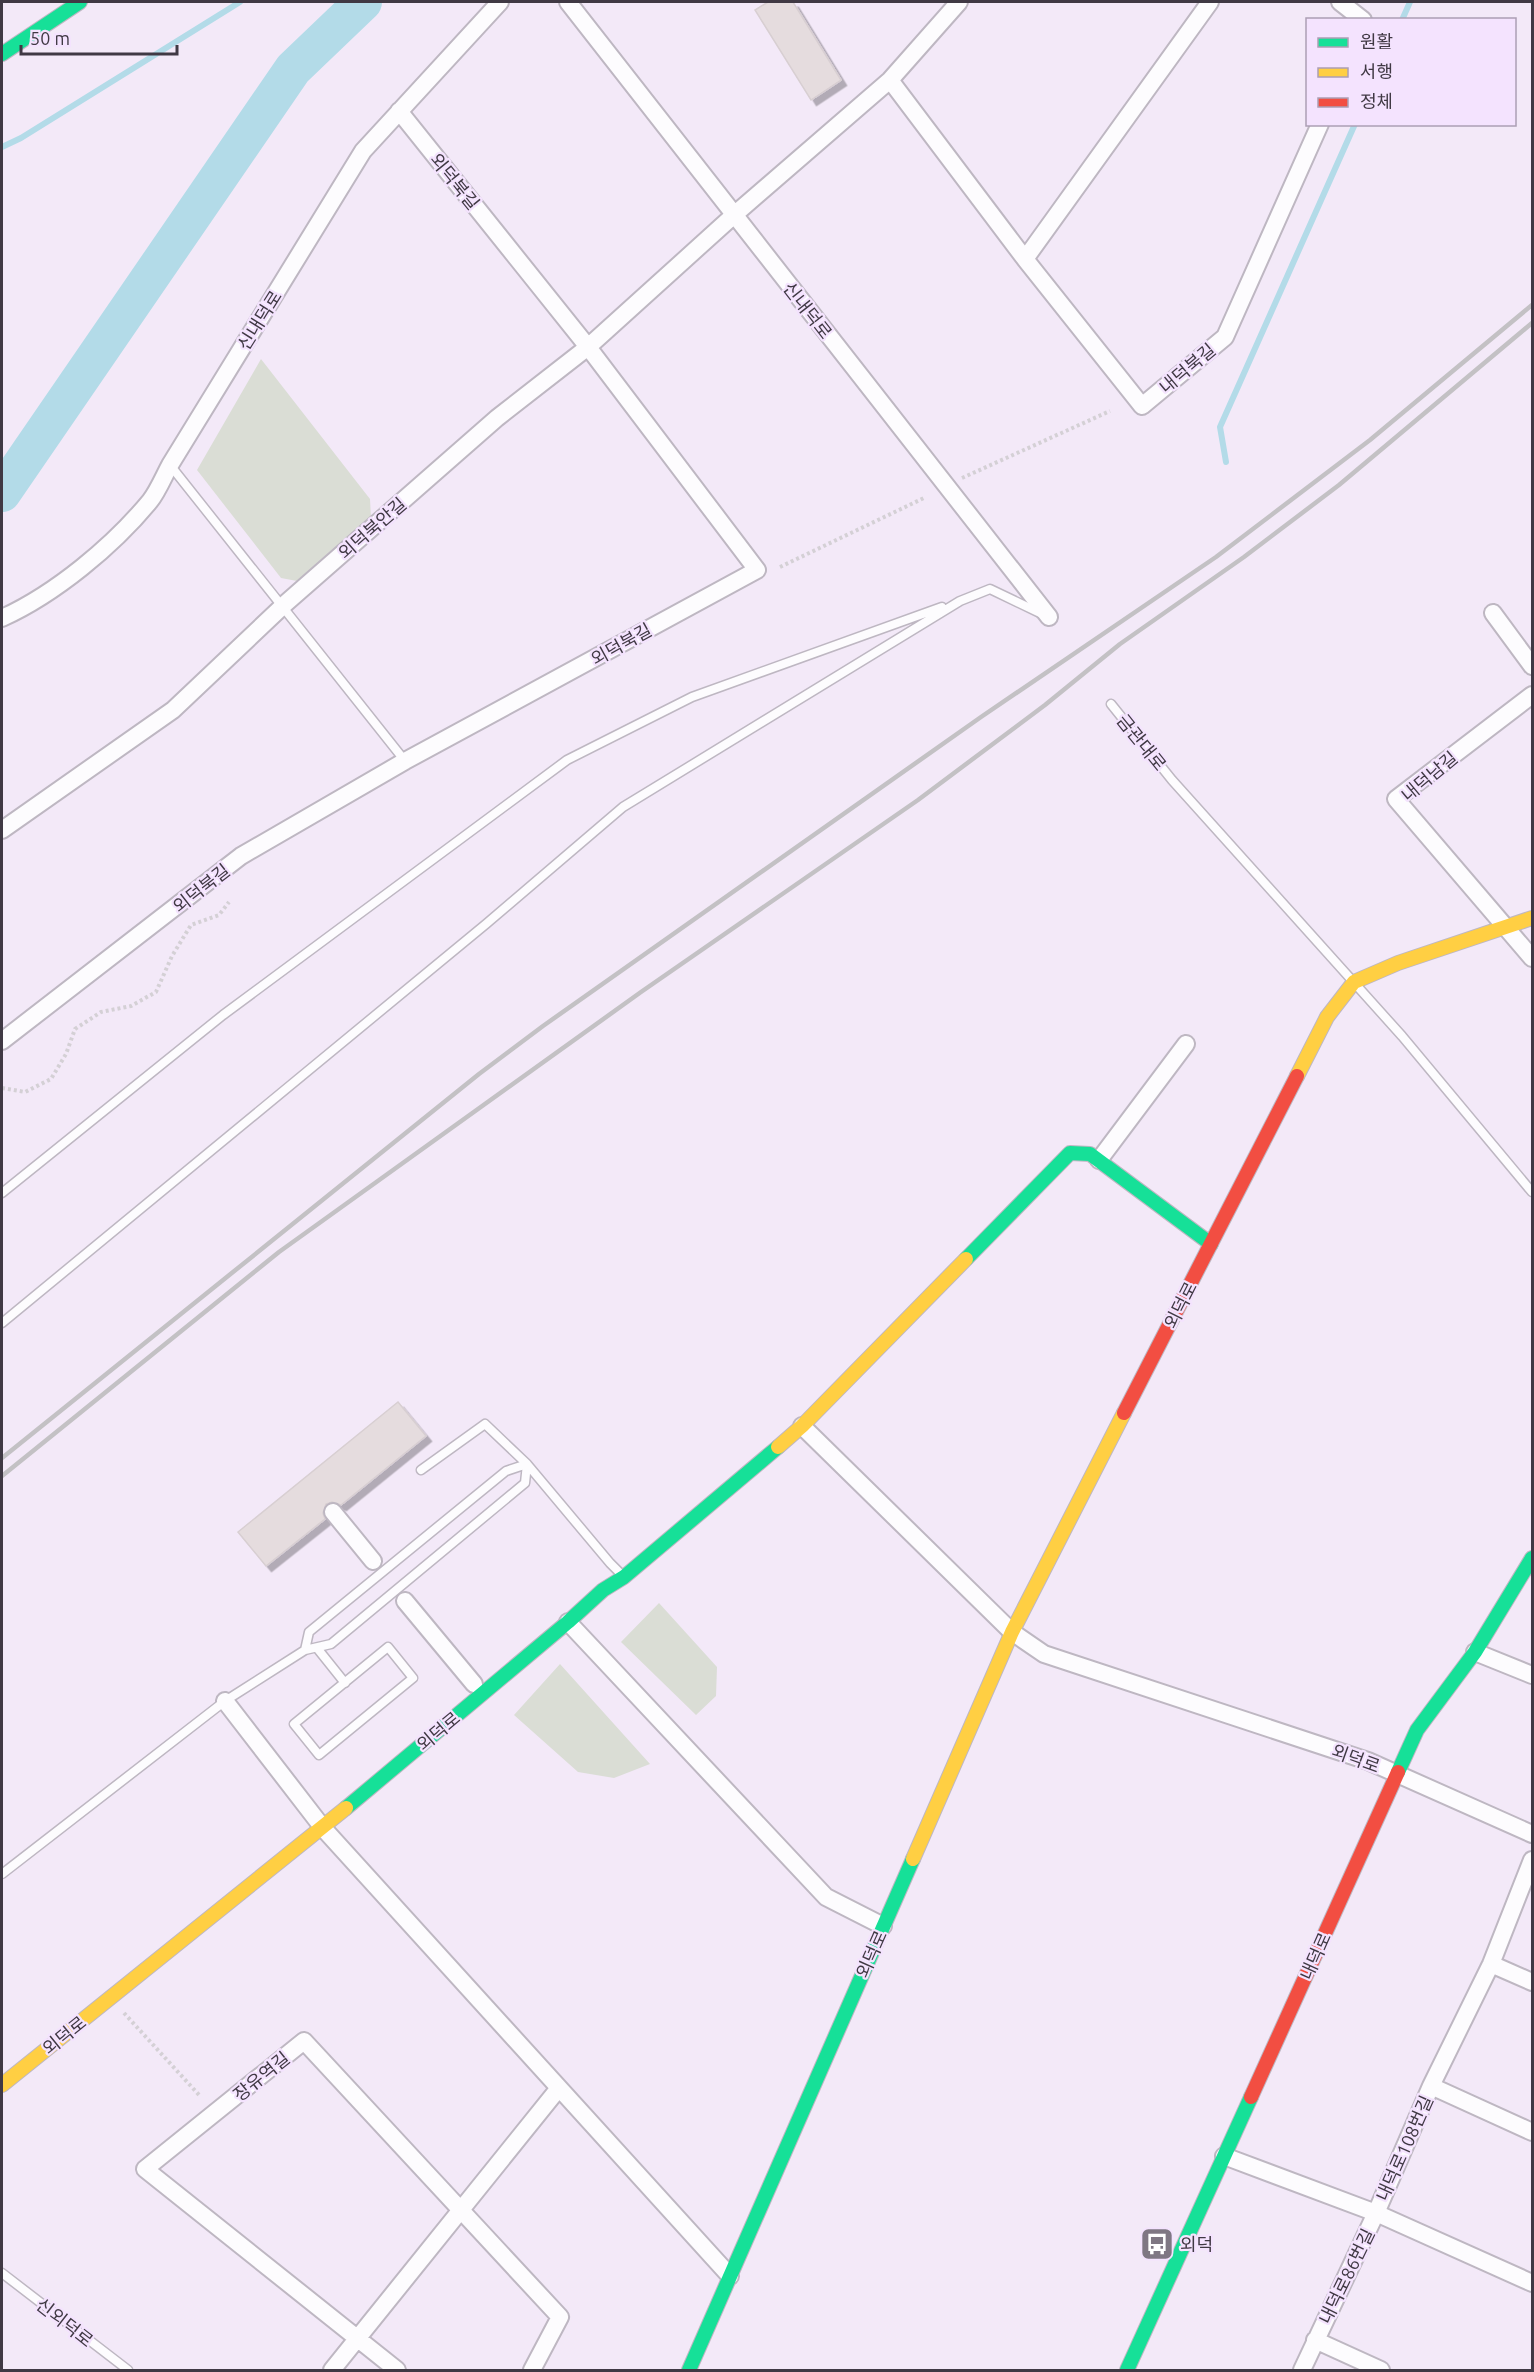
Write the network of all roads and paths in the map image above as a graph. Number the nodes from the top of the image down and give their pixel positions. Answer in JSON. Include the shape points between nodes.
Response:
{"nodes":[{"id":1,"x":80,"y":2,"type":"edge"},
{"id":2,"x":500,"y":2,"type":"edge"},
{"id":3,"x":568,"y":2,"type":"edge"},
{"id":4,"x":959,"y":2,"type":"edge"},
{"id":5,"x":1210,"y":2,"type":"edge"},
{"id":6,"x":1340,"y":2,"type":"edge"},
{"id":7,"x":1361,"y":18,"type":"edge"},
{"id":8,"x":2,"y":54,"type":"edge"},
{"id":9,"x":890,"y":80,"type":"junction"},
{"id":10,"x":399,"y":111,"type":"junction"},
{"id":11,"x":1319,"y":126,"type":"edge"},
{"id":12,"x":734,"y":215,"type":"junction"},
{"id":13,"x":1025,"y":259,"type":"junction"},
{"id":14,"x":588,"y":347,"type":"junction"},
{"id":15,"x":1110,"y":411,"type":"dead end"},
{"id":16,"x":170,"y":465,"type":"junction"},
{"id":17,"x":961,"y":478,"type":"dead end"},
{"id":18,"x":926,"y":497,"type":"dead end"},
{"id":19,"x":780,"y":567,"type":"dead end"},
{"id":20,"x":960,"y":601,"type":"junction"},
{"id":21,"x":282,"y":607,"type":"junction"},
{"id":22,"x":1492,"y":613,"type":"dead end"},
{"id":23,"x":1049,"y":617,"type":"joint"},
{"id":24,"x":2,"y":618,"type":"edge"},
{"id":25,"x":1533,"y":666,"type":"edge"},
{"id":26,"x":1533,"y":695,"type":"edge"},
{"id":27,"x":1111,"y":704,"type":"dead end"},
{"id":28,"x":405,"y":761,"type":"junction"},
{"id":29,"x":2,"y":830,"type":"edge"},
{"id":30,"x":230,"y":902,"type":"dead end"},
{"id":31,"x":1533,"y":918,"type":"edge"},
{"id":32,"x":1506,"y":925,"type":"junction"},
{"id":33,"x":1533,"y":958,"type":"edge"},
{"id":34,"x":1354,"y":982,"type":"junction"},
{"id":35,"x":2,"y":1041,"type":"edge"},
{"id":36,"x":1186,"y":1044,"type":"dead end"},
{"id":37,"x":2,"y":1088,"type":"edge"},
{"id":38,"x":1099,"y":1160,"type":"junction"},
{"id":39,"x":1533,"y":1192,"type":"edge"},
{"id":40,"x":2,"y":1193,"type":"edge"},
{"id":41,"x":1211,"y":1244,"type":"junction"},
{"id":42,"x":2,"y":1323,"type":"edge"},
{"id":43,"x":802,"y":1426,"type":"junction"},
{"id":44,"x":527,"y":1464,"type":"junction"},
{"id":45,"x":421,"y":1470,"type":"dead end"},
{"id":46,"x":333,"y":1512,"type":"dead end"},
{"id":47,"x":1533,"y":1558,"type":"edge"},
{"id":48,"x":373,"y":1560,"type":"dead end"},
{"id":49,"x":624,"y":1577,"type":"junction"},
{"id":50,"x":405,"y":1601,"type":"dead end"},
{"id":51,"x":568,"y":1622,"type":"junction"},
{"id":52,"x":1012,"y":1632,"type":"junction"},
{"id":53,"x":317,"y":1648,"type":"junction"},
{"id":54,"x":305,"y":1650,"type":"junction"},
{"id":55,"x":1475,"y":1652,"type":"junction"},
{"id":56,"x":1533,"y":1676,"type":"edge"},
{"id":57,"x":345,"y":1683,"type":"junction"},
{"id":58,"x":474,"y":1684,"type":"dead end"},
{"id":59,"x":225,"y":1701,"type":"junction"},
{"id":60,"x":1398,"y":1774,"type":"junction"},
{"id":61,"x":323,"y":1828,"type":"junction"},
{"id":62,"x":1533,"y":1834,"type":"edge"},
{"id":63,"x":1533,"y":1860,"type":"edge"},
{"id":64,"x":2,"y":1874,"type":"edge"},
{"id":65,"x":883,"y":1926,"type":"junction"},
{"id":66,"x":1491,"y":1964,"type":"junction"},
{"id":67,"x":1533,"y":1982,"type":"edge"},
{"id":68,"x":121,"y":2010,"type":"dead end"},
{"id":69,"x":2,"y":2085,"type":"edge"},
{"id":70,"x":1431,"y":2086,"type":"junction"},
{"id":71,"x":559,"y":2088,"type":"junction"},
{"id":72,"x":200,"y":2096,"type":"dead end"},
{"id":73,"x":1533,"y":2132,"type":"edge"},
{"id":74,"x":1224,"y":2156,"type":"junction"},
{"id":75,"x":462,"y":2211,"type":"junction"},
{"id":76,"x":1376,"y":2213,"type":"junction"},
{"id":77,"x":2,"y":2273,"type":"edge"},
{"id":78,"x":729,"y":2276,"type":"junction"},
{"id":79,"x":1533,"y":2283,"type":"edge"},
{"id":80,"x":357,"y":2338,"type":"junction"},
{"id":81,"x":1315,"y":2340,"type":"junction"},
{"id":82,"x":128,"y":2370,"type":"edge"},
{"id":83,"x":332,"y":2370,"type":"edge"},
{"id":84,"x":397,"y":2370,"type":"edge"},
{"id":85,"x":532,"y":2370,"type":"edge"},
{"id":86,"x":689,"y":2370,"type":"edge"},
{"id":87,"x":1127,"y":2370,"type":"edge"},
{"id":88,"x":1302,"y":2370,"type":"edge"},
{"id":89,"x":1382,"y":2370,"type":"edge"}],
"edges":[{"from":1,"to":8,"type":"street"},
{"from":2,"to":10,"type":"street","name":"신내덕로"},
{"from":3,"to":12,"type":"street","name":"신내덕로"},
{"from":4,"to":9,"type":"street"},
{"from":5,"to":13,"type":"street"},
{"from":6,"to":7,"type":"street"},
{"from":9,"to":12,"type":"street"},
{"from":9,"to":13,"type":"street","name":"내덕북길"},
{"from":10,"to":14,"type":"street","name":"외덕북길"},
{"from":10,"to":16,"type":"street","name":"신내덕로","via":[[363,151]]},
{"from":11,"to":13,"type":"street","name":"내덕북길","via":[[1225,337],[1142,406]]},
{"from":12,"to":14,"type":"street","name":"외덕북안길"},
{"from":12,"to":23,"type":"street","name":"신내덕로"},
{"from":14,"to":21,"type":"street","name":"외덕북안길","via":[[496,418]]},
{"from":14,"to":28,"type":"street","name":"외덕북길","via":[[757,570]]},
{"from":15,"to":17,"type":"path"},
{"from":16,"to":21,"type":"lane"},
{"from":16,"to":24,"type":"street","name":"신내덕로","via":[[151,500],[85,567]]},
{"from":18,"to":19,"type":"path"},
{"from":20,"to":23,"type":"lane","via":[[990,589]]},
{"from":20,"to":40,"type":"lane","via":[[692,697],[567,760],[223,1015]]},
{"from":20,"to":42,"type":"lane","via":[[623,807]]},
{"from":21,"to":28,"type":"lane"},
{"from":21,"to":29,"type":"street","name":"외덕북안길","via":[[173,710]]},
{"from":22,"to":25,"type":"street"},
{"from":26,"to":32,"type":"street","name":"내덕남길","via":[[1396,799]]},
{"from":27,"to":34,"type":"lane","name":"금관대로","via":[[1172,780]]},
{"from":28,"to":35,"type":"street","name":"외덕북길","via":[[242,856]]},
{"from":30,"to":37,"type":"path","via":[[219,915],[191,925],[156,992],[131,1006],[101,1012],[75,1029],[51,1079],[25,1092]]},
{"from":31,"to":32,"type":"street"},
{"from":32,"to":33,"type":"street"},
{"from":32,"to":34,"type":"street"},
{"from":34,"to":39,"type":"lane","name":"금관대로"},
{"from":34,"to":41,"type":"street","name":"외덕로","via":[[1327,1017]]},
{"from":36,"to":38,"type":"street"},
{"from":38,"to":41,"type":"street"},
{"from":38,"to":43,"type":"street","name":"외덕로","via":[[1090,1154],[1070,1153]]},
{"from":41,"to":52,"type":"street","name":"외덕로"},
{"from":43,"to":49,"type":"street","name":"외덕로"},
{"from":43,"to":52,"type":"street","name":"외덕로"},
{"from":44,"to":45,"type":"lane","via":[[485,1424]]},
{"from":44,"to":49,"type":"lane"},
{"from":44,"to":53,"type":"lane","via":[[525,1483],[331,1644]]},
{"from":44,"to":54,"type":"lane","via":[[506,1471],[309,1632]]},
{"from":46,"to":48,"type":"street"},
{"from":47,"to":55,"type":"street","name":"내덕로"},
{"from":49,"to":51,"type":"street","name":"외덕로","via":[[603,1590]]},
{"from":50,"to":58,"type":"street"},
{"from":51,"to":61,"type":"street","name":"외덕로"},
{"from":51,"to":65,"type":"street","via":[[826,1897]]},
{"from":52,"to":60,"type":"street","name":"외덕로","via":[[1044,1654]]},
{"from":52,"to":65,"type":"street","name":"외덕로"},
{"from":53,"to":54,"type":"lane"},
{"from":53,"to":57,"type":"lane"},
{"from":54,"to":59,"type":"lane"},
{"from":55,"to":56,"type":"street"},
{"from":55,"to":60,"type":"street","name":"내덕로","via":[[1417,1730]]},
{"from":57,"to":57,"type":"lane","via":[[294,1724],[319,1755],[413,1678],[388,1647]]},
{"from":59,"to":61,"type":"street"},
{"from":59,"to":64,"type":"lane"},
{"from":60,"to":62,"type":"street","name":"외덕로"},
{"from":60,"to":74,"type":"street","name":"내덕로"},
{"from":61,"to":69,"type":"street","name":"외덕로"},
{"from":61,"to":71,"type":"street"},
{"from":63,"to":66,"type":"street"},
{"from":65,"to":78,"type":"street","name":"외덕로"},
{"from":66,"to":67,"type":"street"},
{"from":66,"to":70,"type":"street"},
{"from":68,"to":72,"type":"path"},
{"from":70,"to":73,"type":"street","name":"내덕로108번길"},
{"from":70,"to":76,"type":"street","name":"내덕로108번길"},
{"from":71,"to":75,"type":"street"},
{"from":71,"to":78,"type":"street"},
{"from":74,"to":76,"type":"street","name":"내덕로108번길"},
{"from":74,"to":87,"type":"street","name":"내덕로"},
{"from":75,"to":80,"type":"street"},
{"from":75,"to":80,"type":"street","name":"장유역길","via":[[304,2041],[145,2169]]},
{"from":75,"to":85,"type":"street","name":"장유역길","via":[[560,2317]]},
{"from":76,"to":79,"type":"street","name":"내덕로108번길"},
{"from":76,"to":81,"type":"street","name":"내덕로86번길"},
{"from":77,"to":82,"type":"lane","name":"신외덕로"},
{"from":78,"to":86,"type":"street","name":"외덕로"},
{"from":80,"to":83,"type":"street"},
{"from":80,"to":84,"type":"street","name":"장유역길"},
{"from":81,"to":88,"type":"street","name":"내덕로86번길"},
{"from":81,"to":89,"type":"street","name":"내덕로86번길"}]}
